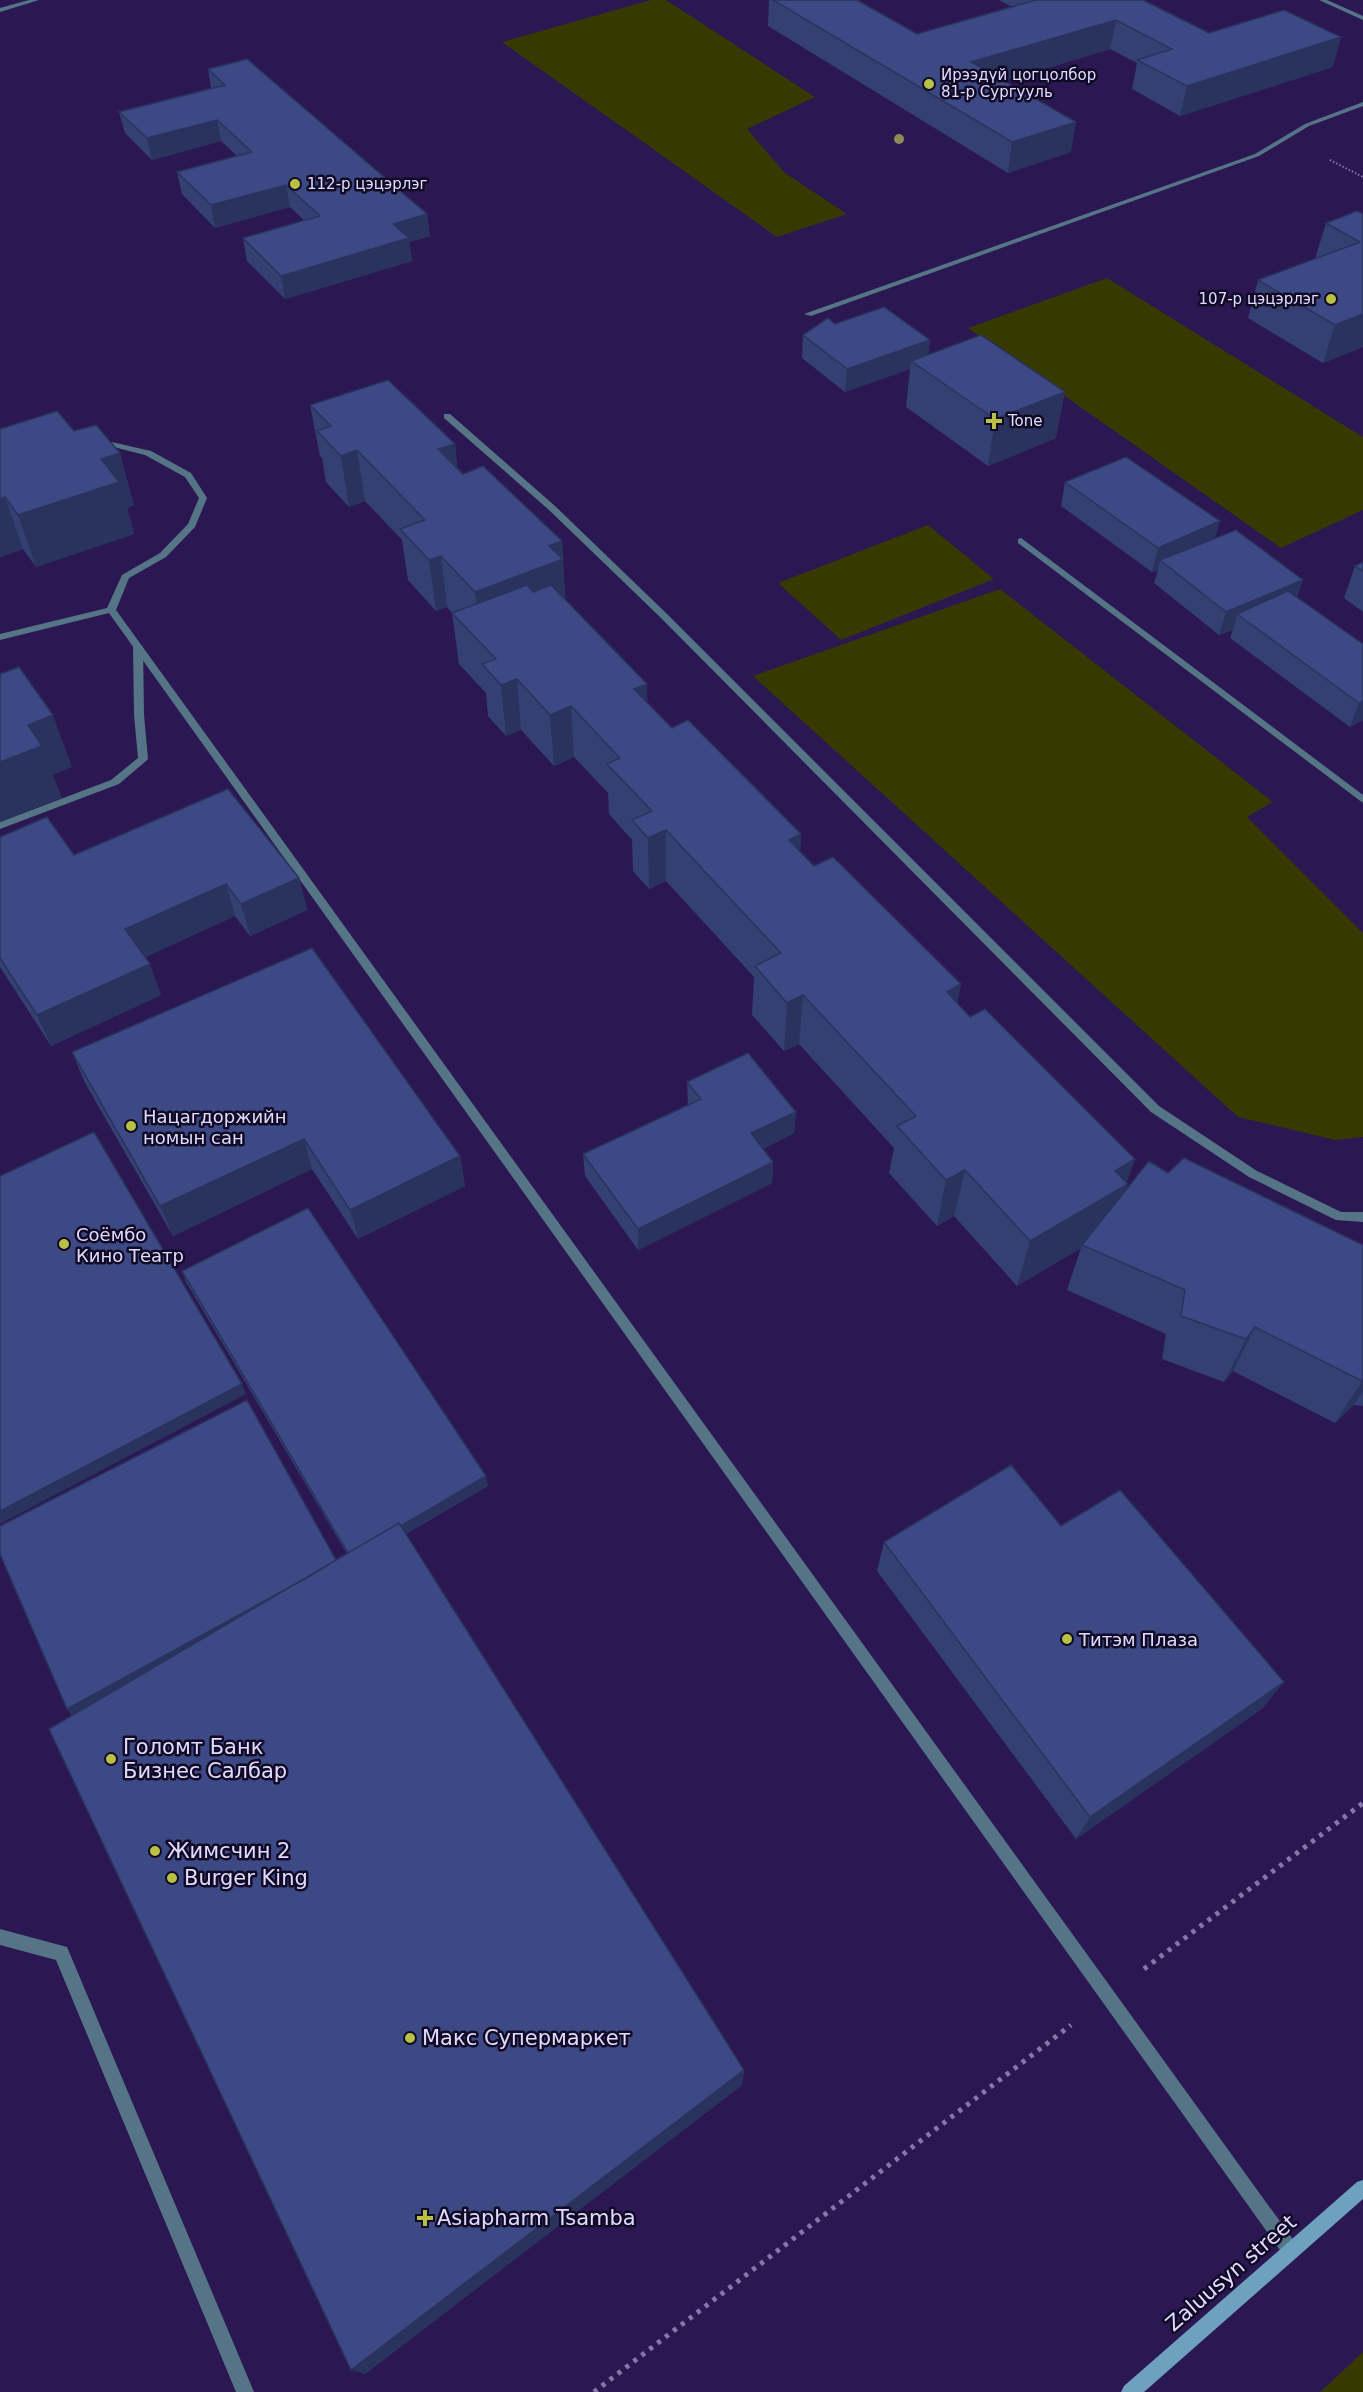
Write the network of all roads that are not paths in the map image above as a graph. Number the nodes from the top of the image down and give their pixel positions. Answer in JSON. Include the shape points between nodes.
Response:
{"nodes":[{"id":1,"x":36,"y":0,"type":"edge"},
{"id":2,"x":1322,"y":0,"type":"edge"},
{"id":3,"x":0,"y":10,"type":"edge"},
{"id":4,"x":1363,"y":18,"type":"edge"},
{"id":5,"x":1363,"y":104,"type":"edge"},
{"id":6,"x":808,"y":314,"type":"dead end"},
{"id":7,"x":447,"y":416,"type":"dead end"},
{"id":8,"x":81,"y":439,"type":"edge"},
{"id":9,"x":1021,"y":541,"type":"dead end"},
{"id":10,"x":111,"y":610,"type":"junction"},
{"id":11,"x":0,"y":637,"type":"edge"},
{"id":12,"x":138,"y":647,"type":"junction"},
{"id":13,"x":1363,"y":800,"type":"edge"},
{"id":14,"x":0,"y":826,"type":"edge"},
{"id":15,"x":1363,"y":1217,"type":"edge"},
{"id":16,"x":0,"y":1937,"type":"edge"},
{"id":17,"x":1363,"y":2188,"type":"edge"},
{"id":18,"x":1290,"y":2252,"type":"junction"},
{"id":19,"x":245,"y":2392,"type":"edge"},
{"id":20,"x":1130,"y":2392,"type":"edge"}],
"edges":[{"from":1,"to":3,"type":"street"},
{"from":2,"to":4,"type":"street"},
{"from":5,"to":6,"type":"street","via":[[1307,125],[1257,155]]},
{"from":7,"to":15,"type":"street","via":[[552,508],[663,615],[1155,1109],[1253,1174],[1340,1217]]},
{"from":8,"to":10,"type":"street","via":[[148,453],[188,475],[203,498],[192,525],[164,555],[125,577]]},
{"from":9,"to":13,"type":"street"},
{"from":10,"to":11,"type":"street"},
{"from":10,"to":12,"type":"street"},
{"from":12,"to":14,"type":"street","via":[[143,759],[115,782]]},
{"from":12,"to":18,"type":"street"},
{"from":16,"to":19,"type":"street","via":[[61,1953]]},
{"from":17,"to":18,"type":"street","name":"Zaluusyn street"},
{"from":18,"to":20,"type":"street","name":"Zaluusyn street"}]}
